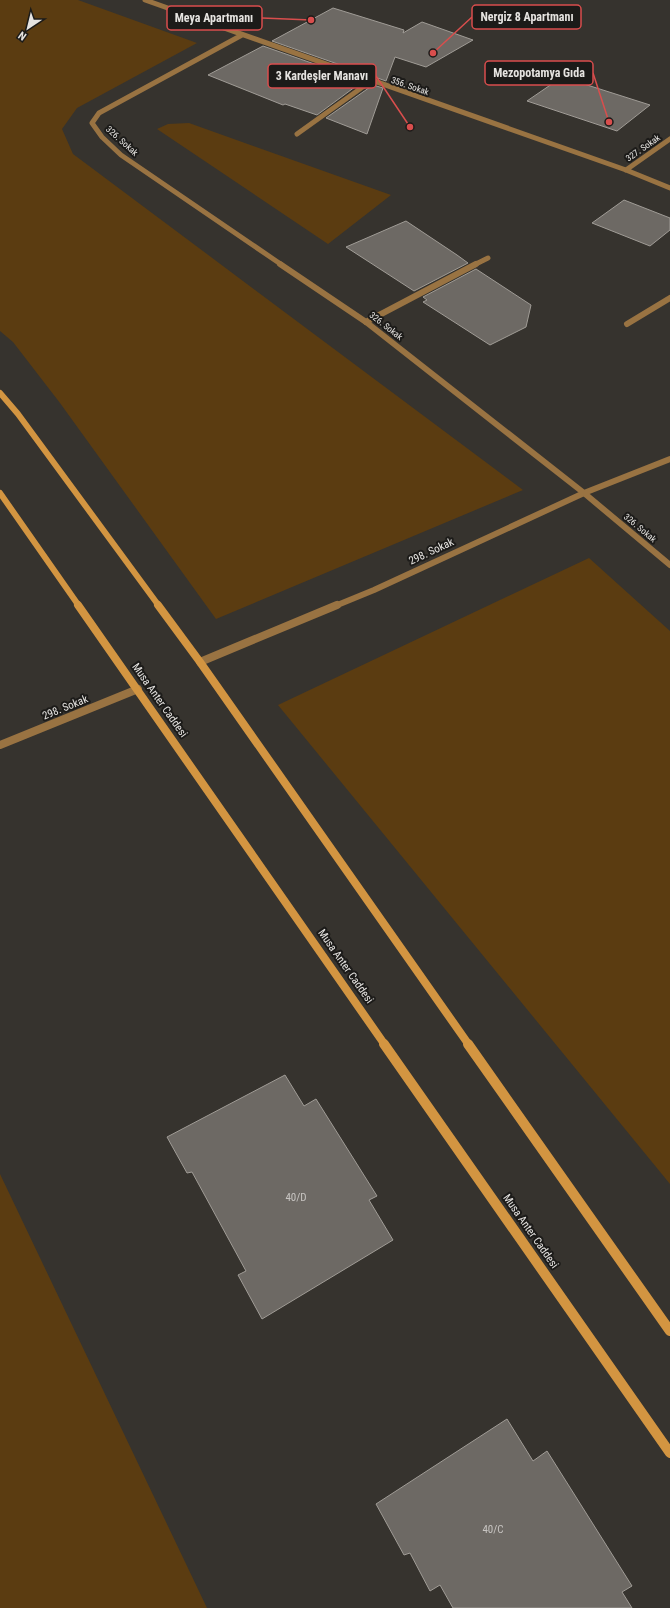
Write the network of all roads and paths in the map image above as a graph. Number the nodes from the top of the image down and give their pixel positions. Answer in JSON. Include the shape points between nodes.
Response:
{"nodes":[{"id":1,"x":146,"y":0,"type":"edge"},
{"id":2,"x":242,"y":35,"type":"junction"},
{"id":3,"x":371,"y":81,"type":"junction"},
{"id":4,"x":296,"y":134,"type":"dead end"},
{"id":5,"x":670,"y":139,"type":"edge"},
{"id":6,"x":626,"y":170,"type":"junction"},
{"id":7,"x":670,"y":188,"type":"edge"},
{"id":8,"x":488,"y":258,"type":"dead end"},
{"id":9,"x":670,"y":298,"type":"edge"},
{"id":10,"x":366,"y":322,"type":"junction"},
{"id":11,"x":628,"y":324,"type":"dead end"},
{"id":12,"x":0,"y":393,"type":"edge"},
{"id":13,"x":670,"y":459,"type":"edge"},
{"id":14,"x":0,"y":493,"type":"edge"},
{"id":15,"x":584,"y":493,"type":"junction"},
{"id":16,"x":670,"y":565,"type":"edge"},
{"id":17,"x":200,"y":662,"type":"junction"},
{"id":18,"x":138,"y":689,"type":"junction"},
{"id":19,"x":0,"y":745,"type":"edge"},
{"id":20,"x":670,"y":1330,"type":"edge"},
{"id":21,"x":670,"y":1453,"type":"edge"}],
"edges":[{"from":1,"to":2,"type":"street","name":"356. Sokak"},
{"from":2,"to":3,"type":"street","name":"356. Sokak"},
{"from":2,"to":10,"type":"street","name":"326. Sokak","via":[[99,113],[92,123],[121,155]]},
{"from":3,"to":4,"type":"street"},
{"from":3,"to":6,"type":"street","name":"356. Sokak"},
{"from":5,"to":6,"type":"street","name":"327. Sokak"},
{"from":6,"to":7,"type":"street","name":"356. Sokak"},
{"from":8,"to":10,"type":"street"},
{"from":9,"to":11,"type":"street"},
{"from":10,"to":15,"type":"street","name":"326. Sokak"},
{"from":12,"to":17,"type":"main road"},
{"from":13,"to":15,"type":"street","name":"298. Sokak"},
{"from":14,"to":18,"type":"main road","name":"Musa Anter Caddesi"},
{"from":15,"to":16,"type":"street","name":"326. Sokak"},
{"from":15,"to":17,"type":"street","name":"298. Sokak","via":[[374,590]]},
{"from":17,"to":20,"type":"main road"},
{"from":18,"to":19,"type":"street","name":"298. Sokak"},
{"from":18,"to":21,"type":"main road","name":"Musa Anter Caddesi"}]}
